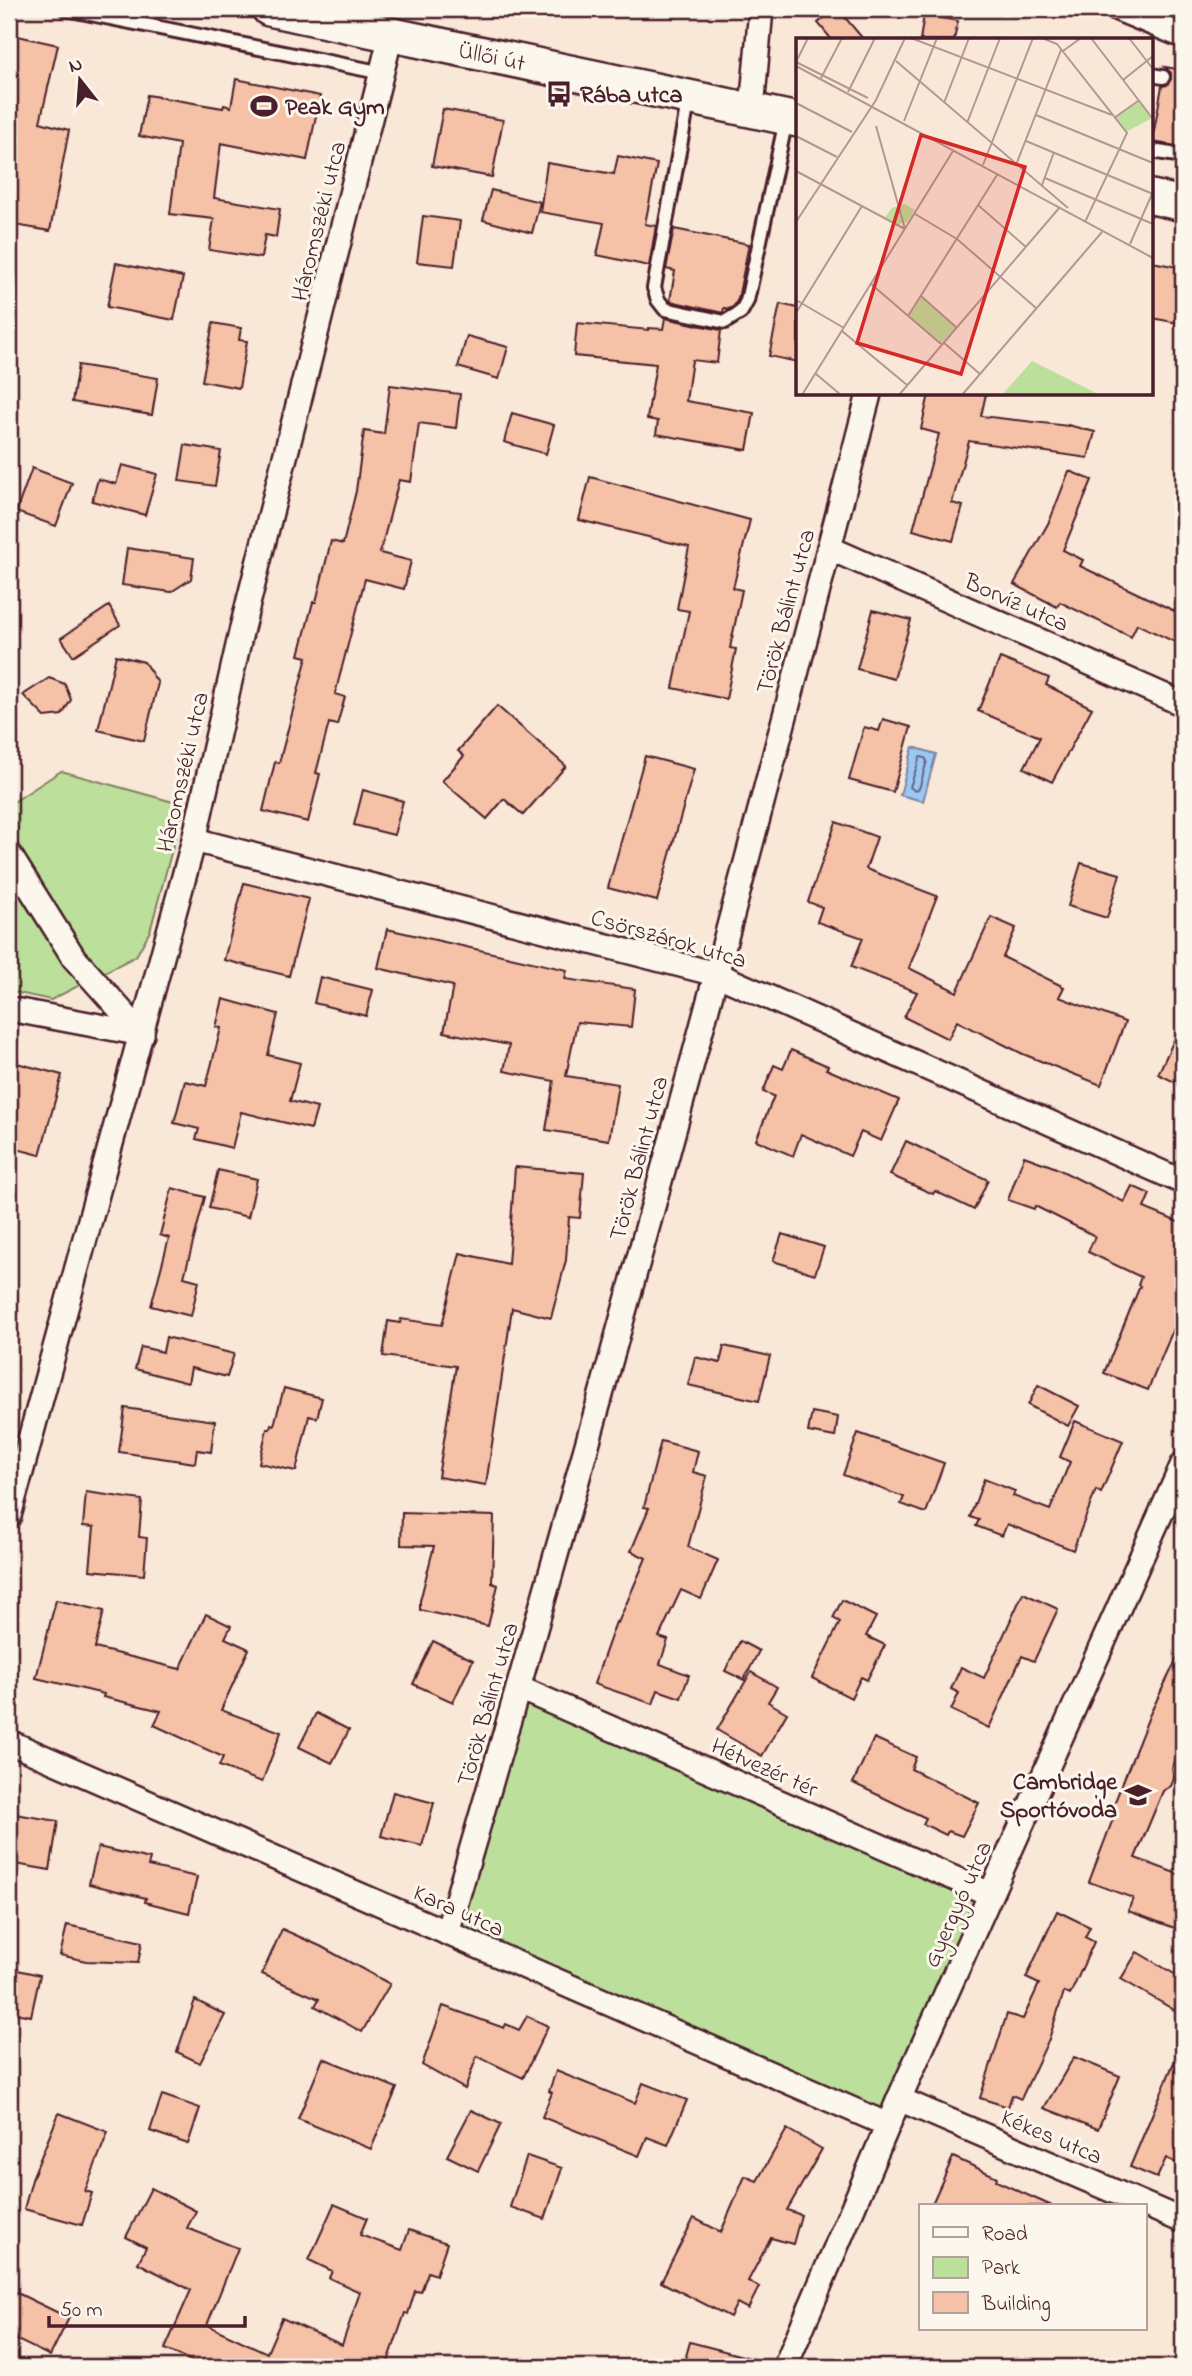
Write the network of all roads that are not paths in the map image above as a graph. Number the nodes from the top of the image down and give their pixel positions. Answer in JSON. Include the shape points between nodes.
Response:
{"nodes":[{"id":1,"x":66,"y":9,"type":"edge"},
{"id":2,"x":269,"y":9,"type":"edge"},
{"id":3,"x":761,"y":9,"type":"edge"},
{"id":4,"x":1118,"y":9,"type":"edge"},
{"id":5,"x":391,"y":35,"type":"junction"},
{"id":6,"x":1183,"y":36,"type":"edge"},
{"id":7,"x":383,"y":74,"type":"junction"},
{"id":8,"x":689,"y":97,"type":"junction"},
{"id":9,"x":752,"y":109,"type":"junction"},
{"id":10,"x":792,"y":119,"type":"edge"},
{"id":11,"x":1154,"y":150,"type":"edge"},
{"id":12,"x":1183,"y":156,"type":"edge"},
{"id":13,"x":1154,"y":197,"type":"edge"},
{"id":14,"x":1183,"y":204,"type":"edge"},
{"id":15,"x":868,"y":396,"type":"edge"},
{"id":16,"x":830,"y":548,"type":"junction"},
{"id":17,"x":1183,"y":704,"type":"edge"},
{"id":18,"x":194,"y":840,"type":"junction"},
{"id":19,"x":9,"y":854,"type":"edge"},
{"id":20,"x":716,"y":974,"type":"junction"},
{"id":21,"x":9,"y":1009,"type":"edge"},
{"id":22,"x":142,"y":1034,"type":"junction"},
{"id":23,"x":1183,"y":1182,"type":"edge"},
{"id":24,"x":1183,"y":1464,"type":"edge"},
{"id":25,"x":9,"y":1516,"type":"edge"},
{"id":26,"x":519,"y":1688,"type":"junction"},
{"id":27,"x":9,"y":1742,"type":"edge"},
{"id":28,"x":990,"y":1894,"type":"junction"},
{"id":29,"x":447,"y":1933,"type":"junction"},
{"id":30,"x":900,"y":2099,"type":"junction"},
{"id":31,"x":888,"y":2125,"type":"junction"},
{"id":32,"x":1144,"y":2204,"type":"edge"},
{"id":33,"x":1146,"y":2205,"type":"edge"},
{"id":34,"x":1183,"y":2221,"type":"edge"},
{"id":35,"x":785,"y":2367,"type":"edge"}],
"edges":[{"from":1,"to":7,"type":"lane"},
{"from":2,"to":5,"type":"main road","name":"Üllői út"},
{"from":3,"to":9,"type":"street"},
{"from":4,"to":6,"type":"street"},
{"from":5,"to":7,"type":"street","name":"Háromszéki utca"},
{"from":5,"to":8,"type":"main road","name":"Üllői út"},
{"from":7,"to":18,"type":"street","name":"Háromszéki utca","via":[[242,628]]},
{"from":8,"to":9,"type":"main road","name":"Üllői út"},
{"from":8,"to":10,"type":"lane","via":[[653,288],[665,309],[725,322],[741,312],[747,301]]},
{"from":9,"to":10,"type":"main road","name":"Üllői út"},
{"from":11,"to":12,"type":"lane"},
{"from":13,"to":14,"type":"main road"},
{"from":15,"to":16,"type":"street","name":"Török Bálint utca"},
{"from":16,"to":17,"type":"street","name":"Borvíz utca"},
{"from":16,"to":20,"type":"street","name":"Török Bálint utca"},
{"from":18,"to":20,"type":"street","name":"Csörszárok utca"},
{"from":18,"to":22,"type":"street","name":"Háromszéki utca"},
{"from":19,"to":22,"type":"street","via":[[74,958]]},
{"from":20,"to":23,"type":"street","name":"Csörszárok utca"},
{"from":20,"to":26,"type":"street","name":"Török Bálint utca"},
{"from":21,"to":22,"type":"street"},
{"from":22,"to":25,"type":"street","name":"Háromszéki utca"},
{"from":24,"to":28,"type":"street","name":"Gyergyó utca"},
{"from":26,"to":28,"type":"street","name":"Hétvezér tér"},
{"from":26,"to":29,"type":"street","name":"Török Bálint utca"},
{"from":27,"to":29,"type":"street","name":"Kara utca"},
{"from":28,"to":30,"type":"street","name":"Gyergyó utca"},
{"from":29,"to":31,"type":"street","name":"Kara utca"},
{"from":30,"to":31,"type":"street","name":"Gyergyó utca"},
{"from":30,"to":32,"type":"street","name":"Kékes utca"},
{"from":31,"to":35,"type":"street","name":"Gyergyó utca"},
{"from":33,"to":34,"type":"street","name":"Kékes utca"}]}
